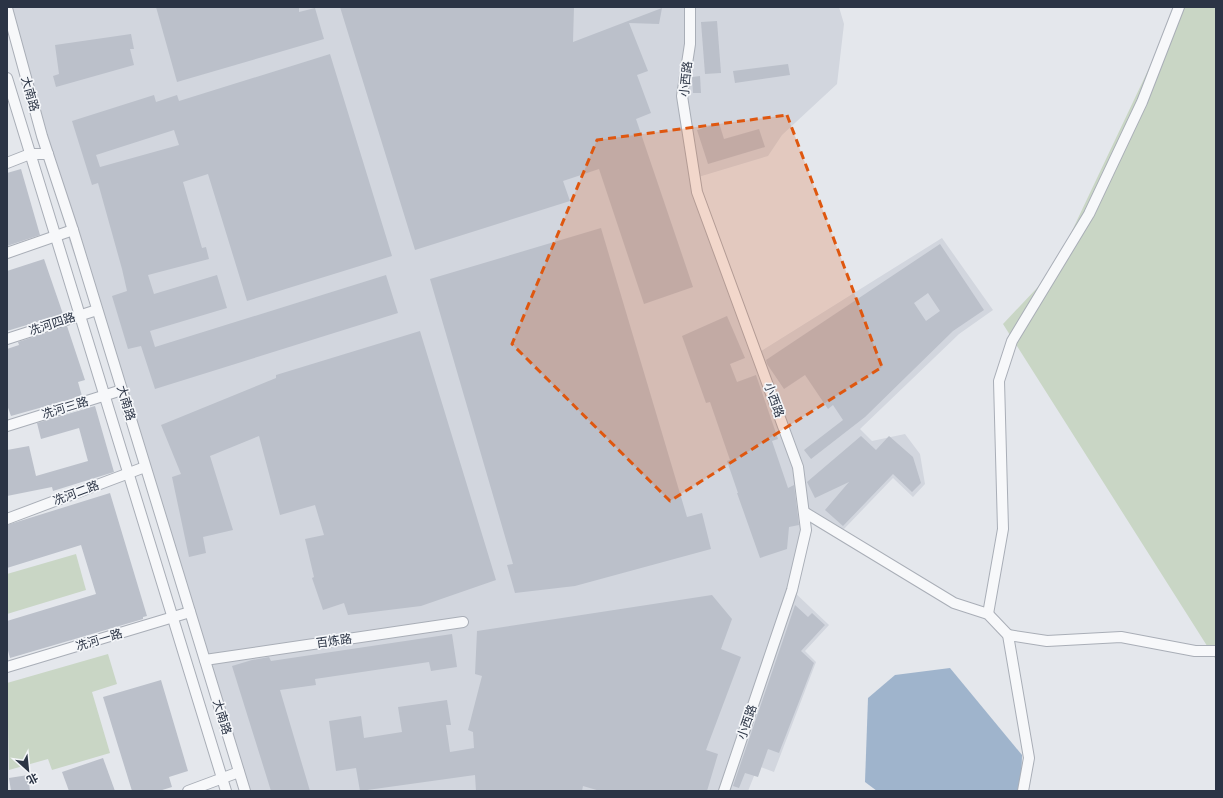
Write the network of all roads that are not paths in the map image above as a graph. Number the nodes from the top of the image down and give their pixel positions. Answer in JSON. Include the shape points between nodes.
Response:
{"nodes":[{"id":1,"x":690,"y":7,"type":"edge"},
{"id":2,"x":1179,"y":7,"type":"edge"},
{"id":3,"x":7,"y":8,"type":"edge"},
{"id":4,"x":7,"y":78,"type":"edge"},
{"id":5,"x":30,"y":154,"type":"junction"},
{"id":6,"x":48,"y":154,"type":"junction"},
{"id":7,"x":7,"y":163,"type":"edge"},
{"id":8,"x":73,"y":230,"type":"junction"},
{"id":9,"x":56,"y":236,"type":"junction"},
{"id":10,"x":7,"y":253,"type":"edge"},
{"id":11,"x":97,"y":310,"type":"junction"},
{"id":12,"x":80,"y":315,"type":"junction"},
{"id":13,"x":7,"y":339,"type":"edge"},
{"id":14,"x":122,"y":390,"type":"junction"},
{"id":15,"x":105,"y":396,"type":"junction"},
{"id":16,"x":7,"y":426,"type":"edge"},
{"id":17,"x":145,"y":467,"type":"junction"},
{"id":18,"x":129,"y":473,"type":"junction"},
{"id":19,"x":804,"y":512,"type":"junction"},
{"id":20,"x":7,"y":519,"type":"edge"},
{"id":21,"x":190,"y":612,"type":"junction"},
{"id":22,"x":988,"y":614,"type":"junction"},
{"id":23,"x":173,"y":617,"type":"junction"},
{"id":24,"x":463,"y":622,"type":"dead end"},
{"id":25,"x":1008,"y":635,"type":"junction"},
{"id":26,"x":1216,"y":651,"type":"edge"},
{"id":27,"x":205,"y":660,"type":"junction"},
{"id":28,"x":7,"y":667,"type":"edge"},
{"id":29,"x":239,"y":772,"type":"junction"},
{"id":30,"x":222,"y":778,"type":"junction"},
{"id":31,"x":188,"y":791,"type":"edge"},
{"id":32,"x":226,"y":791,"type":"edge"},
{"id":33,"x":245,"y":791,"type":"edge"},
{"id":34,"x":724,"y":791,"type":"edge"},
{"id":35,"x":1023,"y":791,"type":"edge"}],
"edges":[{"from":1,"to":19,"type":"street","name":"小西路","via":[[690,44],[682,96],[697,192],[798,467]]},
{"from":2,"to":22,"type":"street","via":[[1142,102],[1089,214],[1012,340],[999,381],[1004,529]]},
{"from":3,"to":6,"type":"street","name":"大南路"},
{"from":4,"to":5,"type":"street","name":"大南路"},
{"from":5,"to":6,"type":"street"},
{"from":5,"to":7,"type":"street"},
{"from":5,"to":9,"type":"street","name":"大南路"},
{"from":6,"to":8,"type":"street","name":"大南路"},
{"from":8,"to":9,"type":"street"},
{"from":8,"to":11,"type":"street","name":"大南路"},
{"from":9,"to":10,"type":"street"},
{"from":9,"to":12,"type":"street","name":"大南路"},
{"from":11,"to":12,"type":"street","name":"冼河四路"},
{"from":11,"to":14,"type":"street","name":"大南路"},
{"from":12,"to":13,"type":"street","name":"冼河四路"},
{"from":12,"to":15,"type":"street","name":"大南路"},
{"from":14,"to":15,"type":"street","name":"冼河三路"},
{"from":14,"to":17,"type":"street","name":"大南路"},
{"from":15,"to":16,"type":"street","name":"冼河三路"},
{"from":15,"to":18,"type":"street","name":"大南路"},
{"from":17,"to":18,"type":"street","name":"冼河二路"},
{"from":17,"to":21,"type":"street","name":"大南路","via":[[191,616]]},
{"from":18,"to":20,"type":"street","name":"冼河二路"},
{"from":18,"to":23,"type":"street","name":"大南路"},
{"from":19,"to":22,"type":"street","via":[[954,603]]},
{"from":19,"to":34,"type":"street","name":"小西路","via":[[806,530],[792,590]]},
{"from":21,"to":23,"type":"street","name":"冼河一路"},
{"from":21,"to":27,"type":"street","name":"大南路"},
{"from":22,"to":25,"type":"street"},
{"from":23,"to":28,"type":"street","name":"冼河一路"},
{"from":23,"to":30,"type":"street","name":"大南路"},
{"from":24,"to":27,"type":"street","name":"百炼路"},
{"from":25,"to":26,"type":"street","via":[[1047,641],[1121,637],[1195,651]]},
{"from":25,"to":35,"type":"street","via":[[1029,758]]},
{"from":27,"to":29,"type":"street","name":"大南路"},
{"from":29,"to":30,"type":"street"},
{"from":29,"to":33,"type":"street","name":"大南路"},
{"from":30,"to":31,"type":"street"},
{"from":30,"to":32,"type":"street","name":"大南路"}]}
